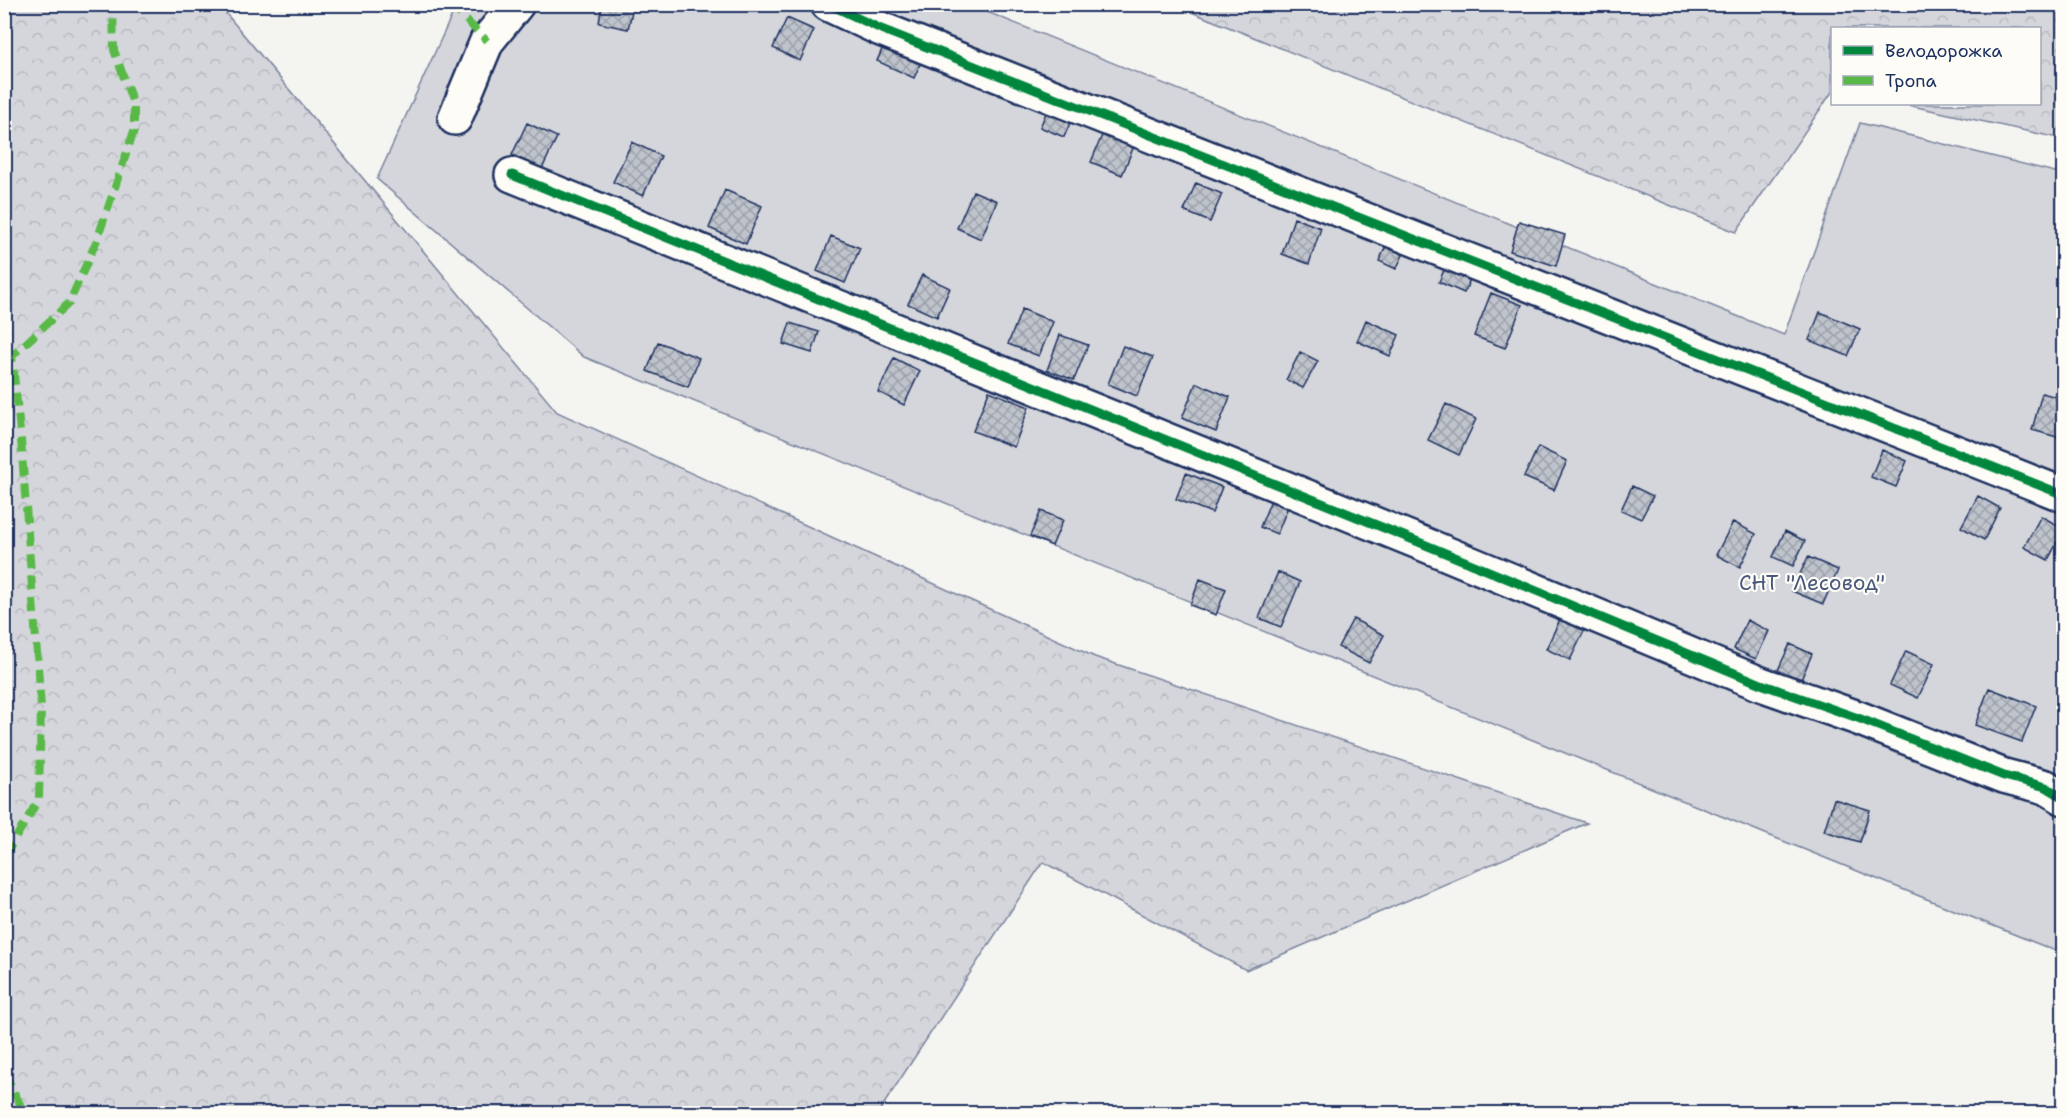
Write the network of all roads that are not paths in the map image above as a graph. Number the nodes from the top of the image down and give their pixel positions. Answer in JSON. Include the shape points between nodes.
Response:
{"nodes":[{"id":1,"x":517,"y":4,"type":"edge"},
{"id":2,"x":828,"y":4,"type":"edge"},
{"id":3,"x":455,"y":118,"type":"dead end"},
{"id":4,"x":512,"y":175,"type":"dead end"},
{"id":5,"x":2064,"y":495,"type":"edge"},
{"id":6,"x":2064,"y":798,"type":"edge"}],
"edges":[{"from":1,"to":3,"type":"street","via":[[486,41]]},
{"from":2,"to":5,"type":"street","via":[[892,33]]},
{"from":4,"to":6,"type":"street","via":[[1761,684],[2004,776],[2046,787]]}]}
